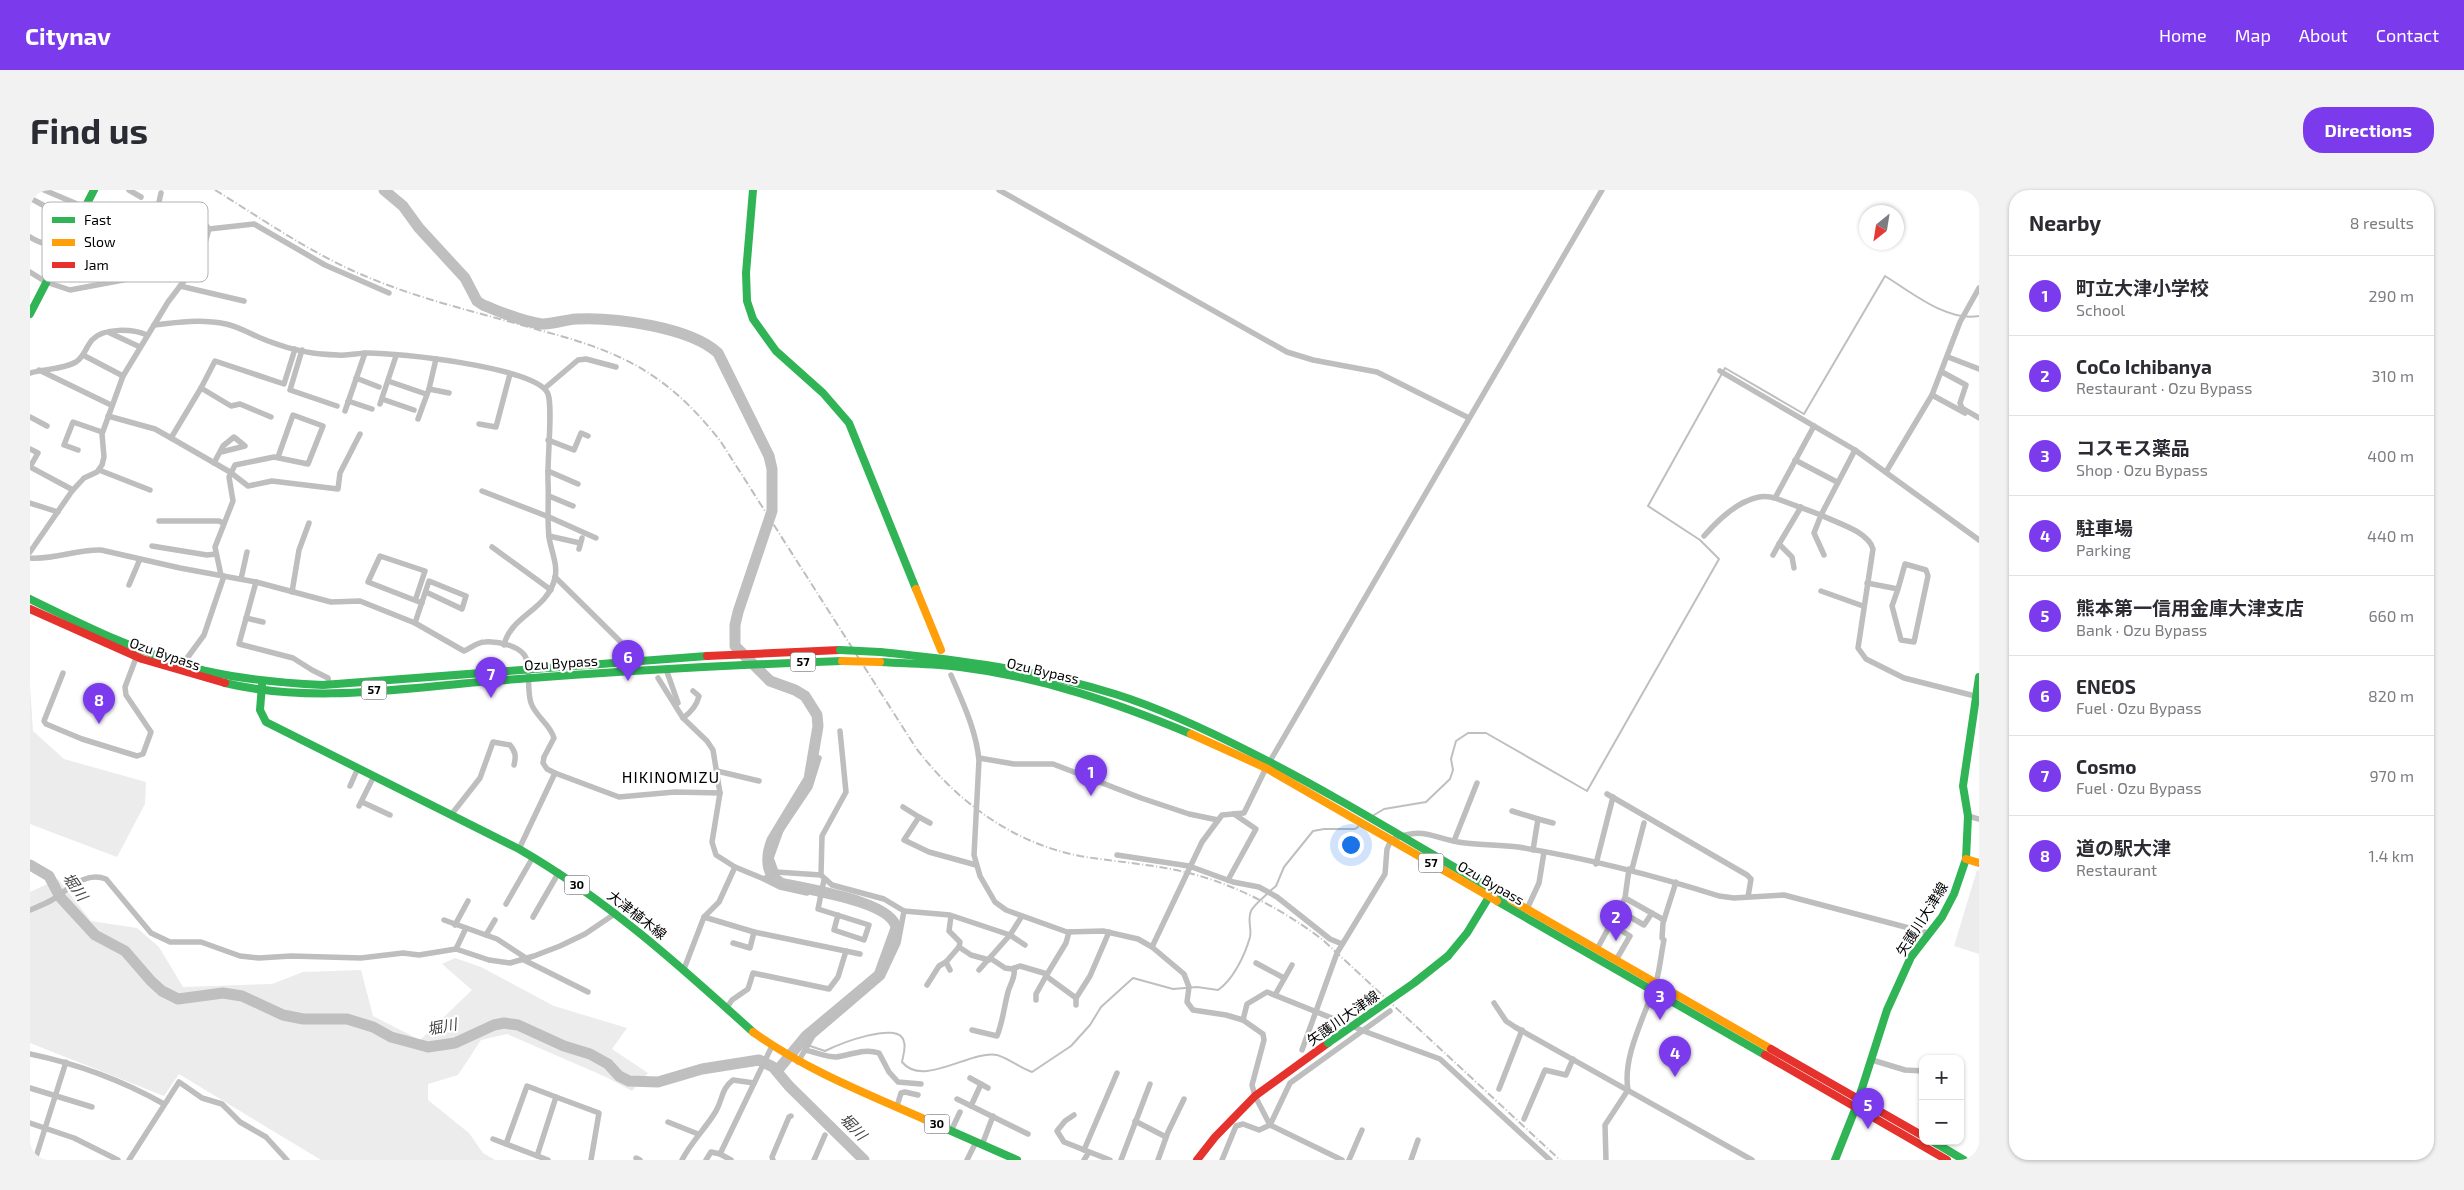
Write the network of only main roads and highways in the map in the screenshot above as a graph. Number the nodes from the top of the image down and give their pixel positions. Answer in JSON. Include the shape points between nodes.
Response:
{"nodes":[{"id":1,"x":752,"y":190,"type":"edge"},
{"id":2,"x":46,"y":282,"type":"edge"},
{"id":3,"x":33,"y":301,"type":"edge"},
{"id":4,"x":30,"y":314,"type":"edge"},
{"id":5,"x":30,"y":599,"type":"edge"},
{"id":6,"x":30,"y":609,"type":"edge"},
{"id":7,"x":941,"y":650,"type":"dead end"},
{"id":8,"x":529,"y":673,"type":"junction"},
{"id":9,"x":1979,"y":677,"type":"edge"},
{"id":10,"x":262,"y":686,"type":"junction"},
{"id":11,"x":1268,"y":765,"type":"junction"},
{"id":12,"x":1966,"y":859,"type":"junction"},
{"id":13,"x":1979,"y":863,"type":"edge"},
{"id":14,"x":1492,"y":893,"type":"junction"},
{"id":15,"x":1654,"y":986,"type":"junction"},
{"id":16,"x":1857,"y":1103,"type":"junction"},
{"id":17,"x":1919,"y":1134,"type":"edge"},
{"id":18,"x":1939,"y":1145,"type":"edge"},
{"id":19,"x":1017,"y":1160,"type":"edge"},
{"id":20,"x":1197,"y":1160,"type":"edge"},
{"id":21,"x":1835,"y":1160,"type":"edge"},
{"id":22,"x":1947,"y":1160,"type":"edge"},
{"id":23,"x":1964,"y":1160,"type":"edge"}],
"edges":[{"from":1,"to":7,"type":"main road","via":[[745,264],[747,303],[752,316],[769,344],[832,400],[849,423]]},
{"from":2,"to":3,"type":"main road"},
{"from":3,"to":4,"type":"main road"},
{"from":5,"to":10,"type":"main road","name":"Ozu Bypass","number":"57","via":[[138,650]]},
{"from":6,"to":10,"type":"main road","name":"Ozu Bypass","number":"57","via":[[136,658],[209,681]]},
{"from":8,"to":10,"type":"main road","name":"Ozu Bypass","number":"57"},
{"from":8,"to":10,"type":"main road","name":"Ozu Bypass","number":"57","via":[[341,693],[284,693]]},
{"from":8,"to":11,"type":"main road","name":"Ozu Bypass","number":"57","bridge":true,"via":[[842,661],[962,667],[1074,690],[1183,728]]},
{"from":8,"to":11,"type":"main road","name":"Ozu Bypass","number":"57","bridge":true,"via":[[764,652],[840,650],[972,661],[1066,680],[1155,708]]},
{"from":9,"to":12,"type":"main road","name":"矢護川大津線","via":[[1963,786],[1968,816]]},
{"from":10,"to":19,"type":"main road","name":"大津植木線","number":"30","via":[[260,710],[266,722],[559,872],[616,913],[772,1046],[798,1062]]},
{"from":11,"to":14,"type":"main road","name":"Ozu Bypass","number":"57","via":[[1391,840]]},
{"from":11,"to":14,"type":"main road","name":"Ozu Bypass","number":"57","via":[[1321,788]]},
{"from":12,"to":13,"type":"main road"},
{"from":12,"to":16,"type":"main road","name":"矢護川大津線","via":[[1954,894],[1911,957],[1892,998]]},
{"from":14,"to":15,"type":"main road","name":"Ozu Bypass","number":"57"},
{"from":14,"to":15,"type":"main road","name":"Ozu Bypass","number":"57","via":[[1528,909],[1597,948]]},
{"from":14,"to":20,"type":"main road","name":"矢護川大津線","bridge":true,"via":[[1448,956],[1255,1096]]},
{"from":15,"to":16,"type":"main road","name":"Ozu Bypass","number":"57"},
{"from":16,"to":17,"type":"main road","name":"Ozu Bypass","number":"57"},
{"from":16,"to":21,"type":"main road","name":"矢護川大津線"},
{"from":16,"to":22,"type":"main road","name":"Ozu Bypass","number":"57"},
{"from":18,"to":23,"type":"main road"}]}
